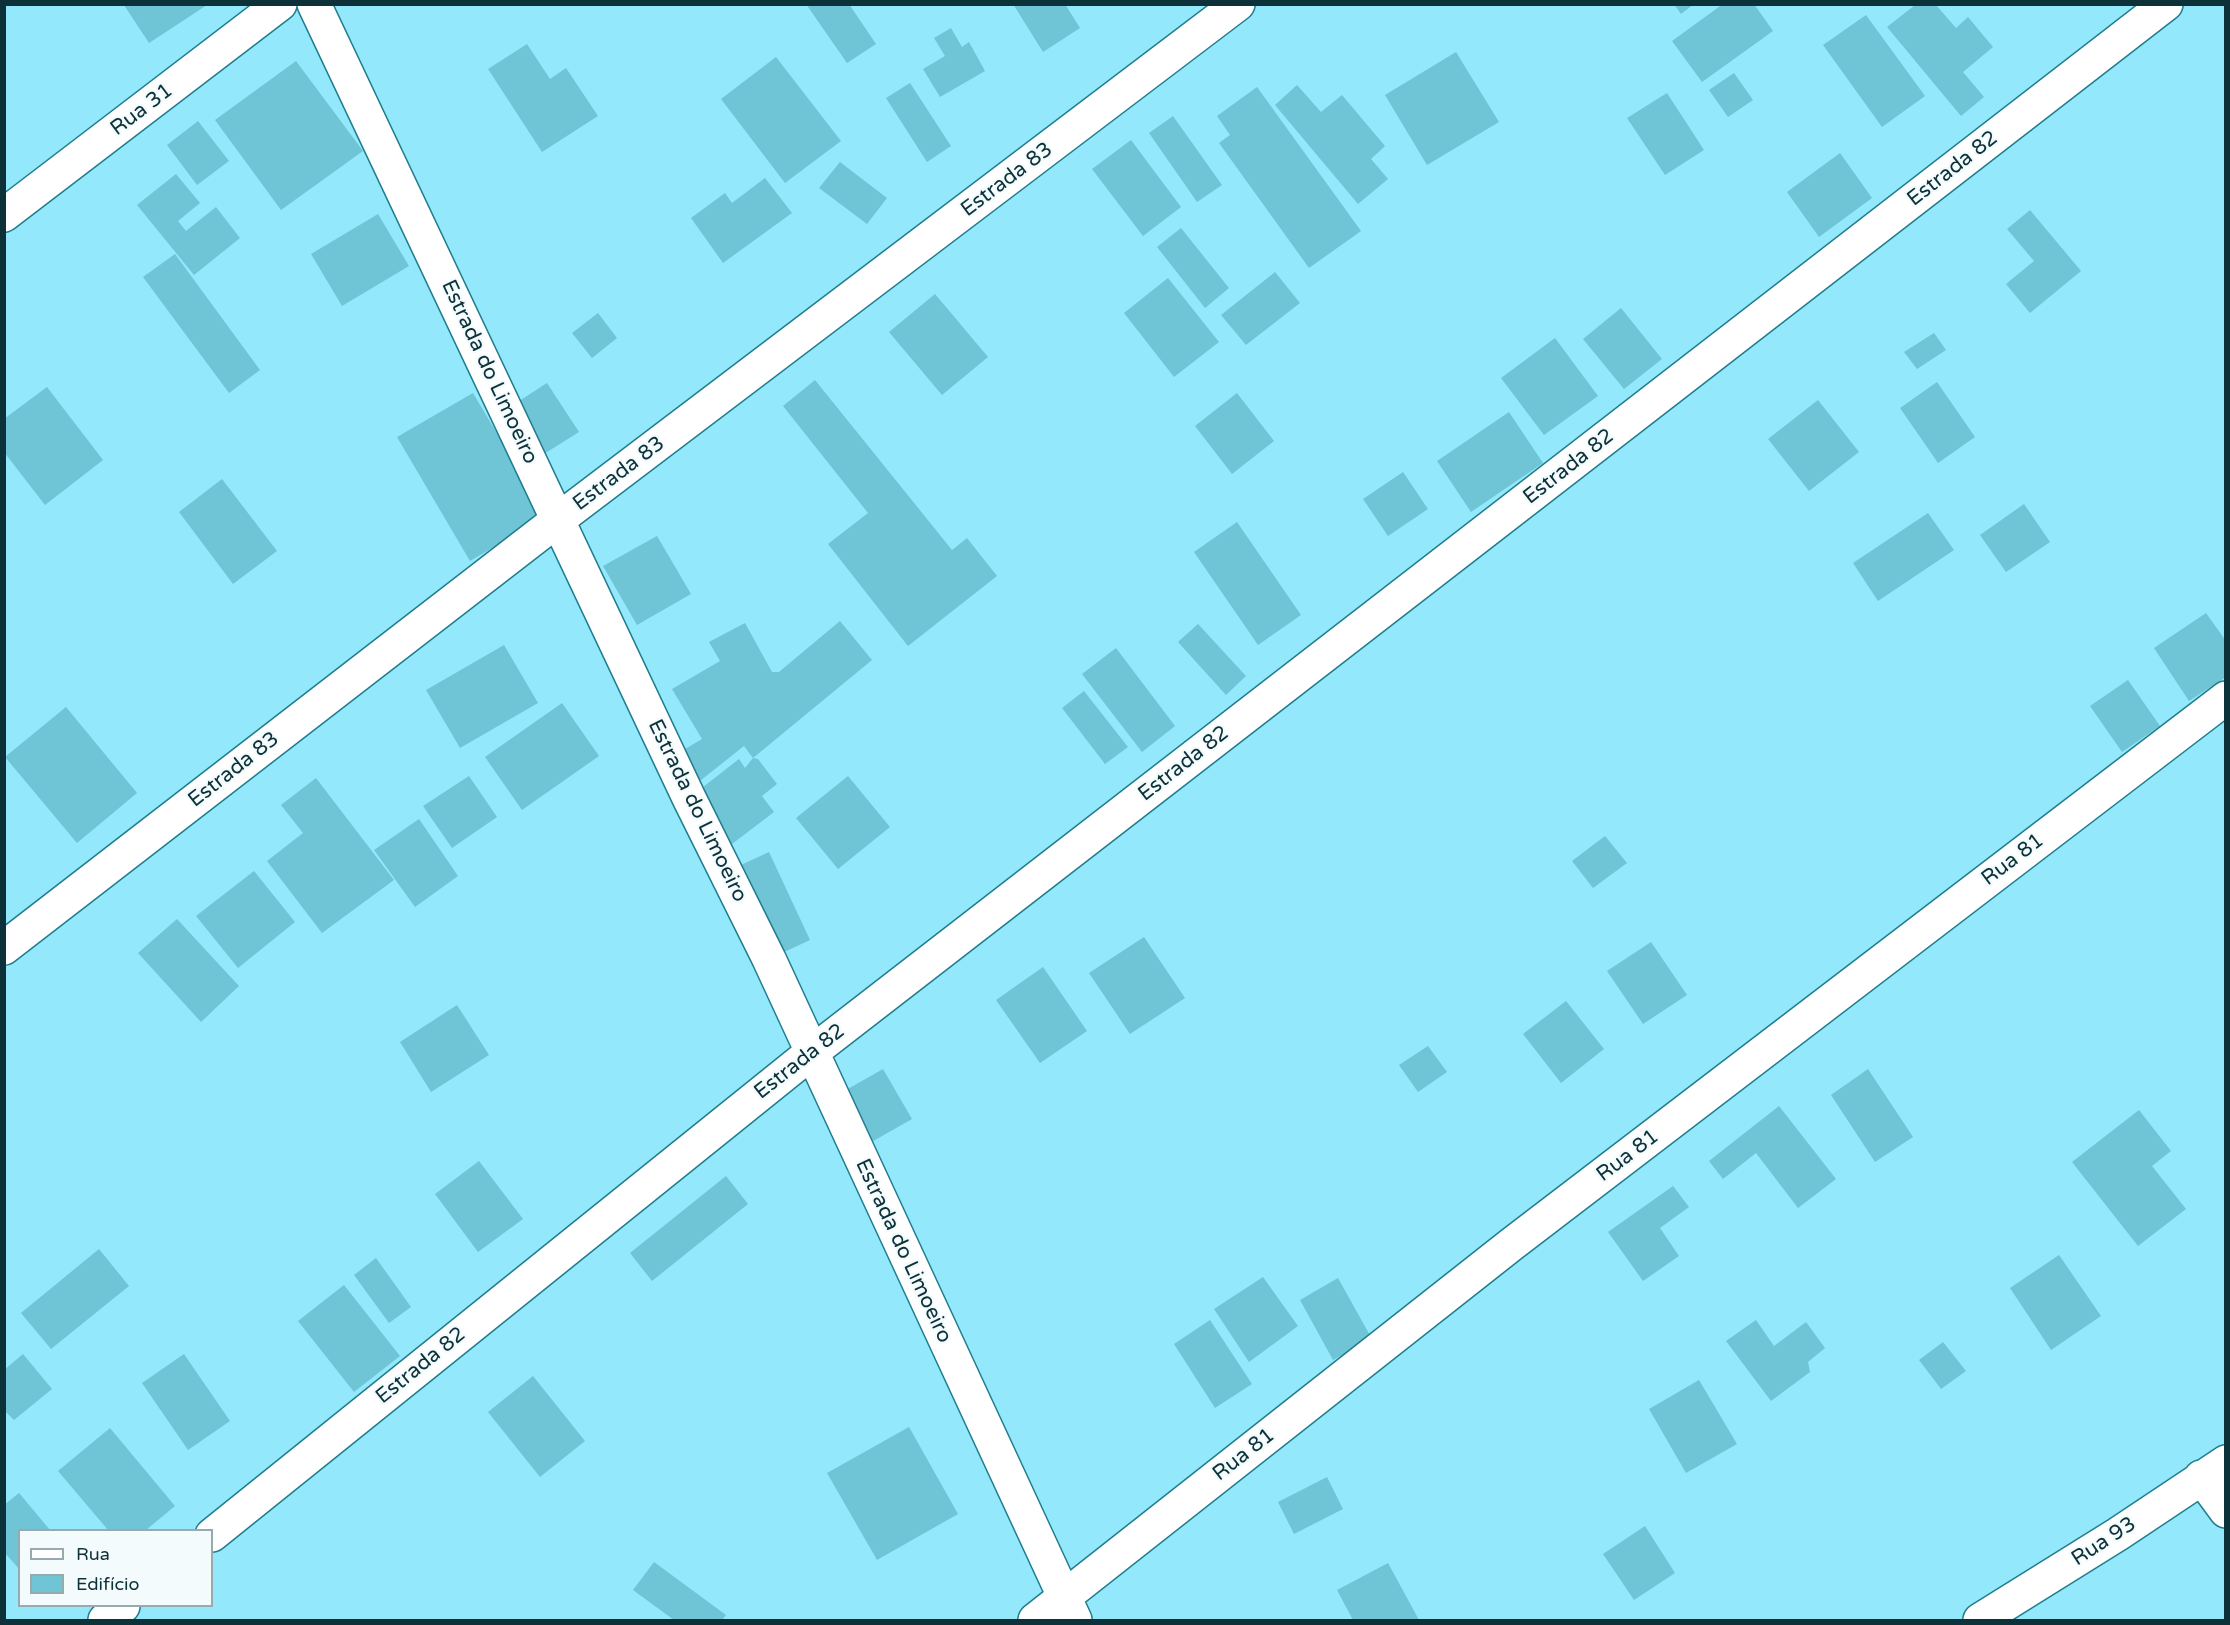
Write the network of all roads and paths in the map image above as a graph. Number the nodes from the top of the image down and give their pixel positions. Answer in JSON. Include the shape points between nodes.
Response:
{"nodes":[{"id":1,"x":280,"y":4,"type":"edge"},
{"id":2,"x":314,"y":4,"type":"edge"},
{"id":3,"x":1238,"y":4,"type":"edge"},
{"id":4,"x":2166,"y":4,"type":"edge"},
{"id":5,"x":4,"y":215,"type":"edge"},
{"id":6,"x":559,"y":519,"type":"junction"},
{"id":7,"x":2226,"y":698,"type":"edge"},
{"id":8,"x":4,"y":948,"type":"edge"},
{"id":9,"x":811,"y":1053,"type":"junction"},
{"id":10,"x":2213,"y":1469,"type":"edge"},
{"id":11,"x":2226,"y":1511,"type":"edge"},
{"id":12,"x":213,"y":1534,"type":"edge"},
{"id":13,"x":121,"y":1607,"type":"edge"},
{"id":14,"x":1069,"y":1609,"type":"edge"},
{"id":15,"x":105,"y":1620,"type":"edge"},
{"id":16,"x":1035,"y":1620,"type":"edge"},
{"id":17,"x":1980,"y":1620,"type":"edge"}],
"edges":[{"from":1,"to":5,"type":"street","name":"Rua 31"},
{"from":2,"to":6,"type":"street","name":"Estrada do Limoeiro"},
{"from":3,"to":6,"type":"street","name":"Estrada 83"},
{"from":4,"to":9,"type":"street","name":"Estrada 82"},
{"from":6,"to":8,"type":"street","name":"Estrada 83"},
{"from":6,"to":9,"type":"street","name":"Estrada do Limoeiro"},
{"from":7,"to":14,"type":"street","name":"Rua 81","via":[[1512,1244]]},
{"from":9,"to":12,"type":"street","name":"Estrada 82"},
{"from":9,"to":14,"type":"street","name":"Estrada do Limoeiro"},
{"from":10,"to":11,"type":"street"},
{"from":10,"to":17,"type":"street","name":"Rua 93"},
{"from":13,"to":15,"type":"street"},
{"from":14,"to":16,"type":"street","name":"Rua 81"}]}
